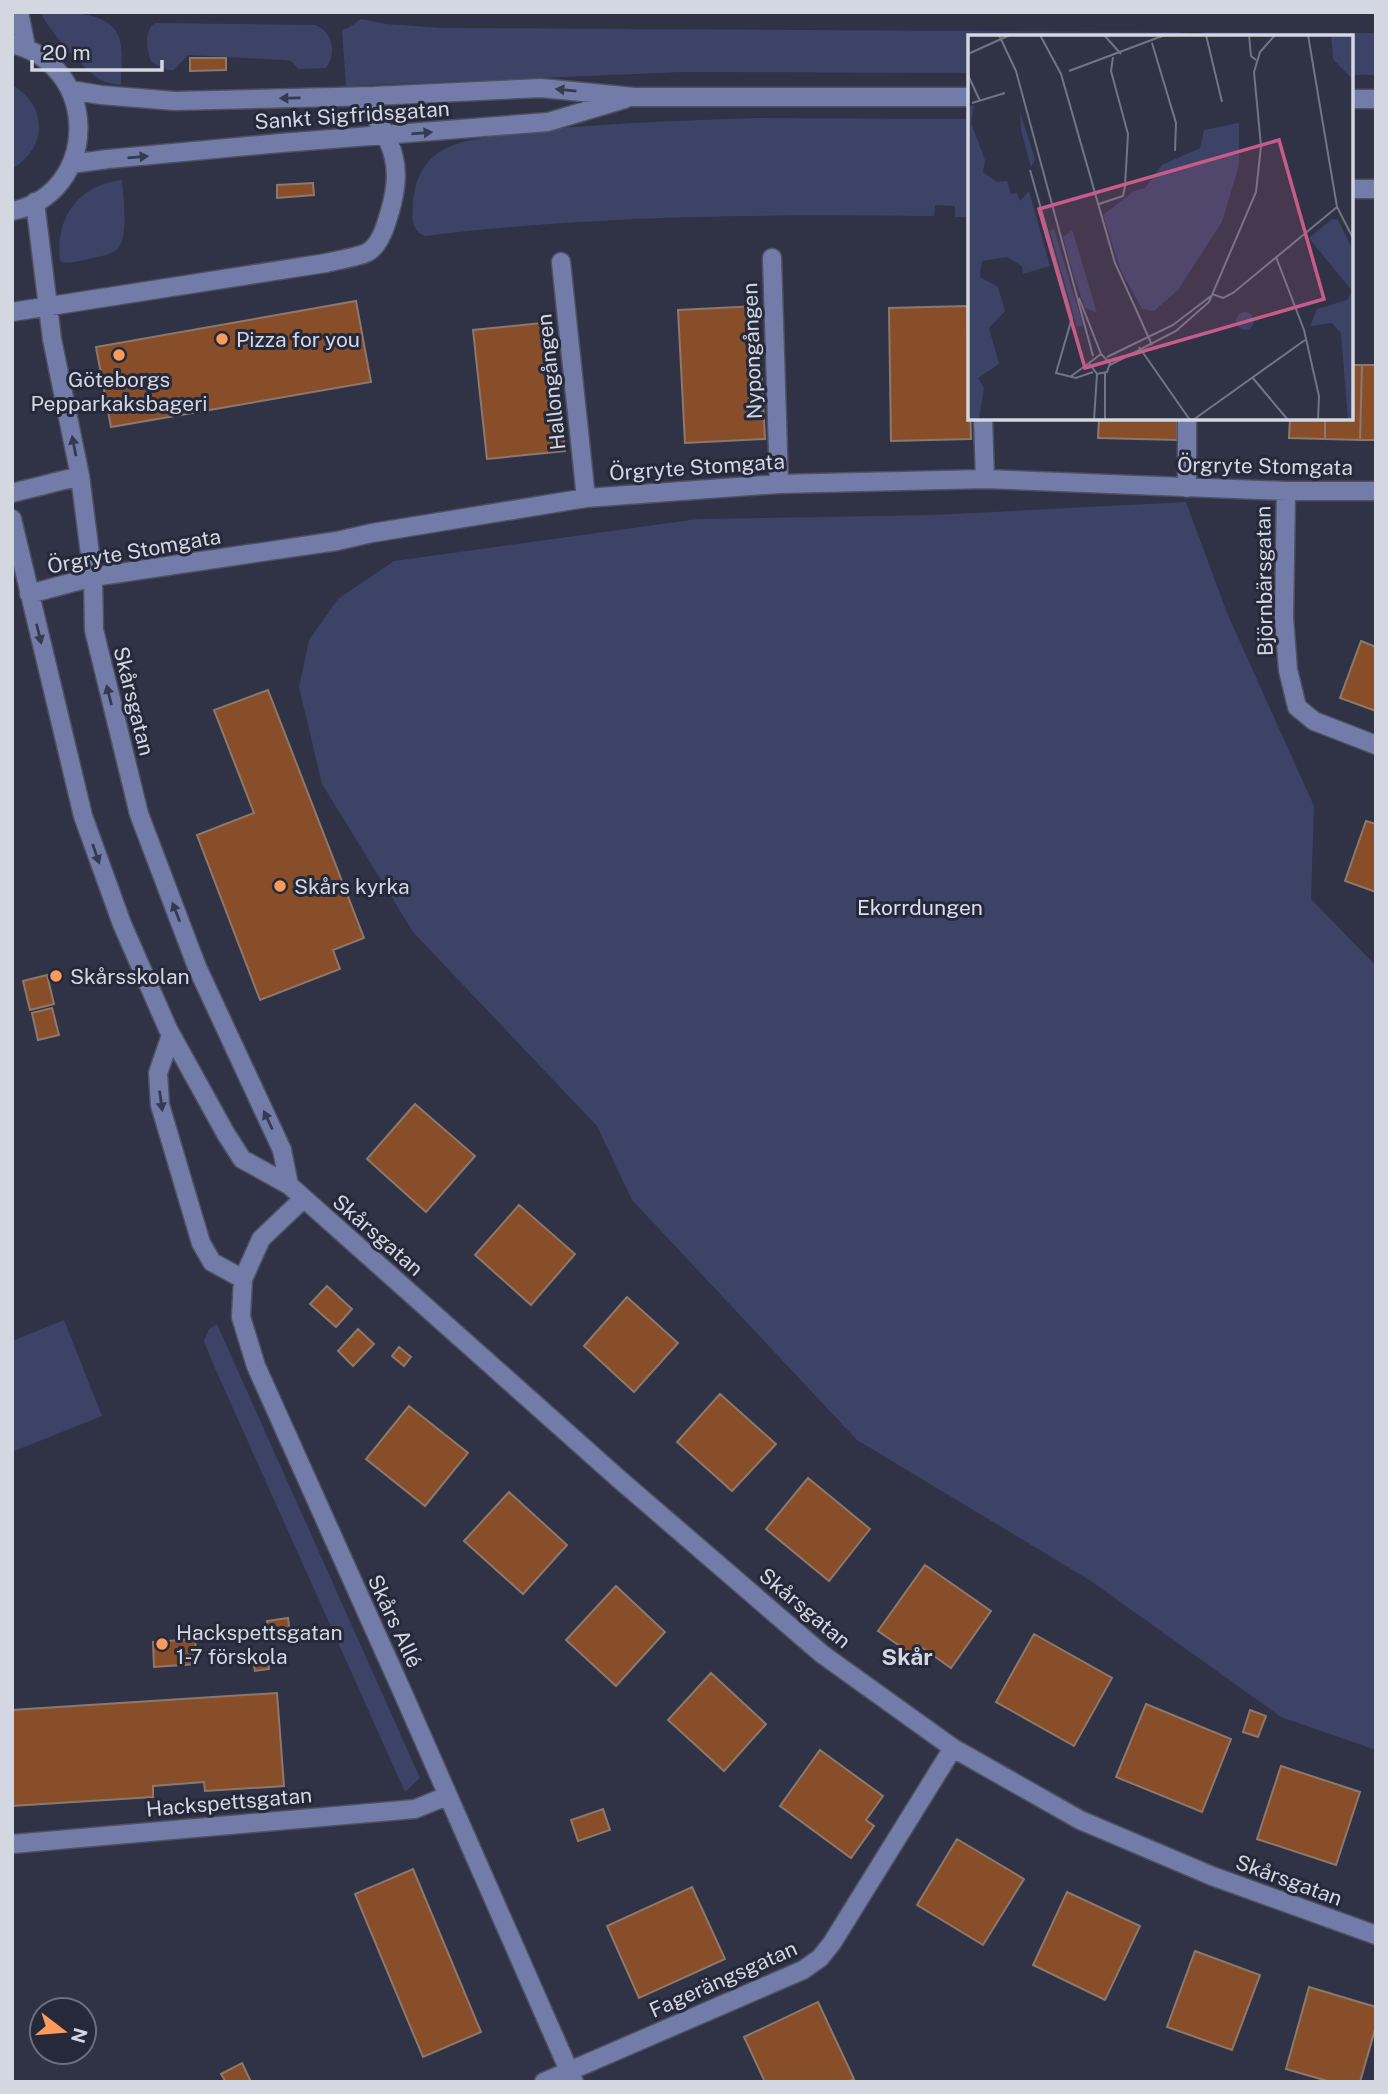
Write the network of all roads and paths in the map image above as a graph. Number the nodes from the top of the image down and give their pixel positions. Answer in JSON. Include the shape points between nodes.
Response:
{"nodes":[{"id":1,"x":19,"y":12,"type":"edge"},
{"id":2,"x":19,"y":46,"type":"edge"},
{"id":3,"x":71,"y":90,"type":"junction"},
{"id":4,"x":362,"y":97,"type":"junction"},
{"id":5,"x":634,"y":97,"type":"junction"},
{"id":6,"x":968,"y":97,"type":"edge"},
{"id":7,"x":1353,"y":99,"type":"edge"},
{"id":8,"x":1376,"y":99,"type":"edge"},
{"id":9,"x":388,"y":136,"type":"junction"},
{"id":10,"x":71,"y":164,"type":"junction"},
{"id":11,"x":1353,"y":189,"type":"edge"},
{"id":12,"x":1376,"y":189,"type":"edge"},
{"id":13,"x":35,"y":202,"type":"junction"},
{"id":14,"x":12,"y":211,"type":"edge"},
{"id":15,"x":772,"y":258,"type":"dead end"},
{"id":16,"x":561,"y":262,"type":"dead end"},
{"id":17,"x":50,"y":307,"type":"junction"},
{"id":18,"x":12,"y":312,"type":"edge"},
{"id":19,"x":983,"y":420,"type":"edge"},
{"id":20,"x":1187,"y":420,"type":"edge"},
{"id":21,"x":80,"y":475,"type":"junction"},
{"id":22,"x":985,"y":479,"type":"junction"},
{"id":23,"x":779,"y":484,"type":"junction"},
{"id":24,"x":1187,"y":488,"type":"junction"},
{"id":25,"x":1286,"y":491,"type":"junction"},
{"id":26,"x":1376,"y":491,"type":"edge"},
{"id":27,"x":12,"y":493,"type":"edge"},
{"id":28,"x":586,"y":498,"type":"junction"},
{"id":29,"x":12,"y":519,"type":"edge"},
{"id":30,"x":93,"y":577,"type":"junction"},
{"id":31,"x":29,"y":594,"type":"junction"},
{"id":32,"x":1376,"y":745,"type":"edge"},
{"id":33,"x":171,"y":1035,"type":"junction"},
{"id":34,"x":289,"y":1185,"type":"junction"},
{"id":35,"x":303,"y":1199,"type":"junction"},
{"id":36,"x":243,"y":1279,"type":"junction"},
{"id":37,"x":953,"y":1748,"type":"junction"},
{"id":38,"x":447,"y":1797,"type":"junction"},
{"id":39,"x":12,"y":1844,"type":"edge"},
{"id":40,"x":1376,"y":1935,"type":"edge"},
{"id":41,"x":572,"y":2076,"type":"edge"},
{"id":42,"x":544,"y":2082,"type":"edge"}],
"edges":[{"from":1,"to":2,"type":"street"},
{"from":2,"to":3,"type":"street","via":[[53,65]]},
{"from":4,"to":3,"type":"street","name":"Sankt Sigfridsgatan","one_way":true,"via":[[175,100]]},
{"from":3,"to":10,"type":"street","via":[[79,140]]},
{"from":5,"to":4,"type":"street","name":"Sankt Sigfridsgatan","one_way":true,"via":[[541,88]]},
{"from":4,"to":9,"type":"street"},
{"from":5,"to":6,"type":"street","name":"Sankt Sigfridsgatan"},
{"from":9,"to":5,"type":"street","name":"Sankt Sigfridsgatan","one_way":true,"via":[[548,122]]},
{"from":7,"to":8,"type":"street"},
{"from":10,"to":9,"type":"street","name":"Sankt Sigfridsgatan","one_way":true},
{"from":9,"to":17,"type":"street","via":[[397,166],[395,198],[383,235],[368,252],[326,263]]},
{"from":10,"to":13,"type":"street","via":[[55,186]]},
{"from":11,"to":12,"type":"street"},
{"from":13,"to":14,"type":"street"},
{"from":13,"to":17,"type":"street","name":"Skårsgatan"},
{"from":15,"to":23,"type":"street","name":"Nypongången"},
{"from":16,"to":28,"type":"street","name":"Hallongången"},
{"from":17,"to":18,"type":"street"},
{"from":21,"to":17,"type":"street","name":"Skårsgatan","one_way":true,"via":[[52,340]]},
{"from":19,"to":22,"type":"street"},
{"from":20,"to":24,"type":"street"},
{"from":21,"to":27,"type":"street"},
{"from":21,"to":30,"type":"street","name":"Skårsgatan"},
{"from":22,"to":23,"type":"street","name":"Örgryte Stomgata"},
{"from":22,"to":24,"type":"street","name":"Örgryte Stomgata"},
{"from":23,"to":28,"type":"street","name":"Örgryte Stomgata"},
{"from":24,"to":25,"type":"street","name":"Örgryte Stomgata"},
{"from":25,"to":26,"type":"street","name":"Örgryte Stomgata"},
{"from":25,"to":32,"type":"street","name":"Björnbärsgatan","via":[[1284,618],[1288,670],[1297,707],[1314,721]]},
{"from":28,"to":30,"type":"street","name":"Örgryte Stomgata"},
{"from":29,"to":31,"type":"street","name":"Skårsgatan"},
{"from":30,"to":31,"type":"street","name":"Örgryte Stomgata"},
{"from":34,"to":30,"type":"street","name":"Skårsgatan","one_way":true,"via":[[282,1150],[197,967],[139,814],[94,630]]},
{"from":31,"to":33,"type":"street","name":"Skårsgatan","one_way":true,"via":[[83,816],[122,924]]},
{"from":33,"to":34,"type":"street","name":"Skårsgatan","via":[[242,1159]]},
{"from":33,"to":36,"type":"street","one_way":true,"via":[[158,1073],[160,1105],[201,1243],[212,1262]]},
{"from":34,"to":35,"type":"street","name":"Skårsgatan"},
{"from":35,"to":36,"type":"street","name":"Skårs Allé","via":[[261,1239]]},
{"from":35,"to":37,"type":"street","name":"Skårsgatan","via":[[822,1654]]},
{"from":36,"to":38,"type":"street","name":"Skårs Allé","via":[[241,1317],[256,1366]]},
{"from":37,"to":40,"type":"street","name":"Skårsgatan","via":[[1080,1820],[1212,1876]]},
{"from":37,"to":41,"type":"street","name":"Fagerängsgatan","via":[[820,1958],[803,1970]]},
{"from":38,"to":39,"type":"street","name":"Hackspettsgatan","via":[[415,1809]]},
{"from":38,"to":41,"type":"street","name":"Skårs Allé"},
{"from":41,"to":42,"type":"street"}]}
